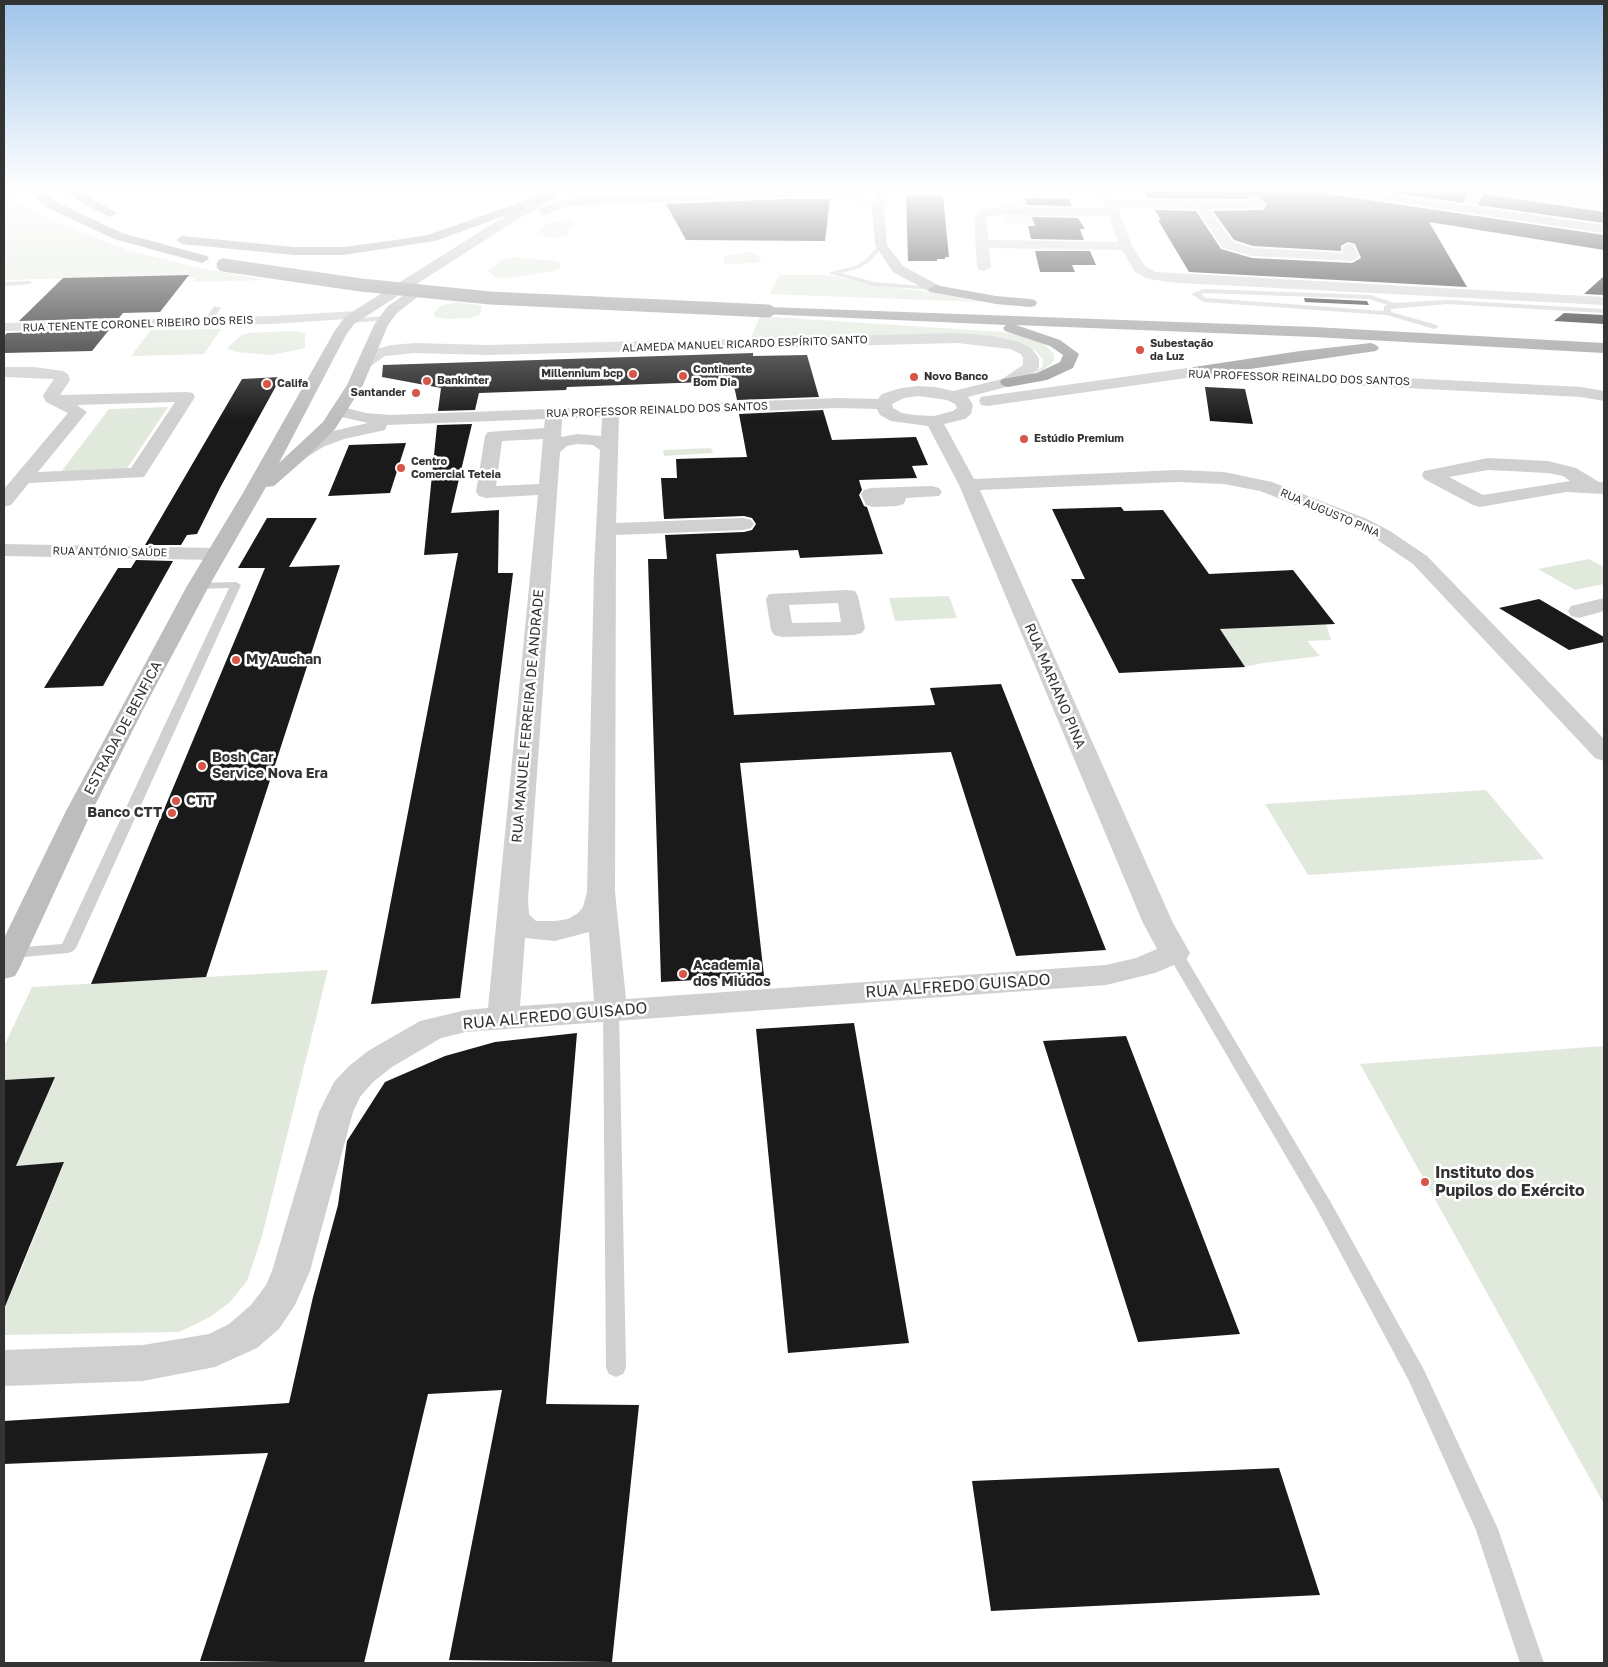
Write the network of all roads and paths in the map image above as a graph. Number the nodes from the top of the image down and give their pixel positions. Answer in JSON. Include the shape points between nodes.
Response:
{"nodes":[{"id":1,"x":222,"y":265,"type":"edge"},
{"id":2,"x":306,"y":265,"type":"edge"},
{"id":3,"x":436,"y":265,"type":"edge"},
{"id":4,"x":460,"y":265,"type":"edge"},
{"id":5,"x":861,"y":265,"type":"edge"},
{"id":6,"x":895,"y":265,"type":"edge"},
{"id":7,"x":1137,"y":265,"type":"edge"},
{"id":8,"x":30,"y":283,"type":"dead end"},
{"id":9,"x":4,"y":284,"type":"edge"},
{"id":10,"x":935,"y":289,"type":"junction"},
{"id":11,"x":1604,"y":301,"type":"edge"},
{"id":12,"x":1416,"y":304,"type":"junction"},
{"id":13,"x":770,"y":305,"type":"junction"},
{"id":14,"x":1045,"y":305,"type":"dead end"},
{"id":15,"x":1289,"y":305,"type":"junction"},
{"id":16,"x":1395,"y":305,"type":"junction"},
{"id":17,"x":217,"y":308,"type":"dead end"},
{"id":18,"x":1094,"y":309,"type":"dead end"},
{"id":19,"x":1388,"y":310,"type":"junction"},
{"id":20,"x":1590,"y":310,"type":"junction"},
{"id":21,"x":1114,"y":311,"type":"junction"},
{"id":22,"x":1604,"y":311,"type":"edge"},
{"id":23,"x":1485,"y":313,"type":"dead end"},
{"id":24,"x":353,"y":318,"type":"junction"},
{"id":25,"x":386,"y":318,"type":"junction"},
{"id":26,"x":968,"y":318,"type":"junction"},
{"id":27,"x":1595,"y":319,"type":"dead end"},
{"id":28,"x":1028,"y":320,"type":"junction"},
{"id":29,"x":207,"y":322,"type":"junction"},
{"id":30,"x":4,"y":327,"type":"edge"},
{"id":31,"x":1434,"y":327,"type":"junction"},
{"id":32,"x":1604,"y":337,"type":"edge"},
{"id":33,"x":1395,"y":345,"type":"junction"},
{"id":34,"x":1604,"y":348,"type":"edge"},
{"id":35,"x":1604,"y":359,"type":"edge"},
{"id":36,"x":365,"y":363,"type":"junction"},
{"id":37,"x":322,"y":370,"type":"junction"},
{"id":38,"x":4,"y":372,"type":"edge"},
{"id":39,"x":1194,"y":372,"type":"junction"},
{"id":40,"x":1008,"y":382,"type":"junction"},
{"id":41,"x":355,"y":385,"type":"junction"},
{"id":42,"x":1604,"y":396,"type":"edge"},
{"id":43,"x":56,"y":400,"type":"junction"},
{"id":44,"x":959,"y":400,"type":"junction"},
{"id":45,"x":883,"y":404,"type":"junction"},
{"id":46,"x":339,"y":411,"type":"junction"},
{"id":47,"x":611,"y":411,"type":"junction"},
{"id":48,"x":431,"y":418,"type":"junction"},
{"id":49,"x":934,"y":421,"type":"junction"},
{"id":50,"x":552,"y":432,"type":"junction"},
{"id":51,"x":609,"y":448,"type":"junction"},
{"id":52,"x":301,"y":453,"type":"junction"},
{"id":53,"x":24,"y":478,"type":"junction"},
{"id":54,"x":968,"y":485,"type":"junction"},
{"id":55,"x":1599,"y":488,"type":"edge"},
{"id":56,"x":548,"y":489,"type":"junction"},
{"id":57,"x":932,"y":492,"type":"dead end"},
{"id":58,"x":253,"y":493,"type":"junction"},
{"id":59,"x":894,"y":493,"type":"dead end"},
{"id":60,"x":4,"y":501,"type":"edge"},
{"id":61,"x":744,"y":524,"type":"dead end"},
{"id":62,"x":606,"y":529,"type":"junction"},
{"id":63,"x":4,"y":550,"type":"edge"},
{"id":64,"x":215,"y":554,"type":"junction"},
{"id":65,"x":198,"y":586,"type":"junction"},
{"id":66,"x":1604,"y":605,"type":"edge"},
{"id":67,"x":1579,"y":610,"type":"dead end"},
{"id":68,"x":1604,"y":753,"type":"edge"},
{"id":69,"x":601,"y":892,"type":"junction"},
{"id":70,"x":513,"y":897,"type":"junction"},
{"id":71,"x":1175,"y":953,"type":"junction"},
{"id":72,"x":8,"y":961,"type":"edge"},
{"id":73,"x":611,"y":1011,"type":"junction"},
{"id":74,"x":503,"y":1018,"type":"junction"},
{"id":75,"x":4,"y":1368,"type":"edge"},
{"id":76,"x":616,"y":1368,"type":"dead end"},
{"id":77,"x":1532,"y":1663,"type":"edge"}],
"edges":[{"from":1,"to":13,"type":"highway","bridge":true,"via":[[361,285],[490,298]]},
{"from":2,"to":13,"type":"highway","via":[[493,287]]},
{"from":3,"to":24,"type":"street","name":"ESTRADA DE BENFICA"},
{"from":4,"to":25,"type":"street","name":"ESTRADA DE BENFICA","via":[[407,299]]},
{"from":5,"to":10,"type":"lane","via":[[832,274],[874,284]]},
{"from":6,"to":10,"type":"street"},
{"from":7,"to":11,"type":"street","via":[[1153,276],[1179,279]]},
{"from":8,"to":9,"type":"lane"},
{"from":10,"to":14,"type":"highway"},
{"from":12,"to":16,"type":"lane"},
{"from":12,"to":20,"type":"lane","via":[[1447,302]]},
{"from":12,"to":23,"type":"lane"},
{"from":13,"to":21,"type":"highway"},
{"from":13,"to":26,"type":"highway"},
{"from":15,"to":16,"type":"lane","via":[[1204,300],[1195,294],[1204,290],[1370,296]]},
{"from":15,"to":19,"type":"lane"},
{"from":15,"to":19,"type":"lane","via":[[1274,301],[1293,298],[1303,304]]},
{"from":16,"to":19,"type":"lane"},
{"from":17,"to":29,"type":"lane"},
{"from":18,"to":21,"type":"highway"},
{"from":19,"to":31,"type":"lane"},
{"from":20,"to":22,"type":"lane"},
{"from":20,"to":27,"type":"lane"},
{"from":21,"to":31,"type":"highway"},
{"from":24,"to":25,"type":"lane"},
{"from":24,"to":29,"type":"street","name":"RUA TENENTE CORONEL RIBEIRO DOS REIS"},
{"from":24,"to":37,"type":"street","name":"ESTRADA DE BENFICA","via":[[339,335]]},
{"from":25,"to":36,"type":"street","name":"ESTRADA DE BENFICA"},
{"from":26,"to":28,"type":"highway"},
{"from":26,"to":40,"type":"highway","via":[[1055,343],[1071,354],[1067,365],[1040,378]]},
{"from":28,"to":33,"type":"highway","via":[[1207,338]]},
{"from":28,"to":34,"type":"highway"},
{"from":29,"to":30,"type":"street","name":"RUA TENENTE CORONEL RIBEIRO DOS REIS"},
{"from":31,"to":32,"type":"highway"},
{"from":33,"to":35,"type":"highway"},
{"from":33,"to":39,"type":"highway"},
{"from":36,"to":40,"type":"street","name":"ALAMEDA MANUEL RICARDO ESPÍRITO SANTO","via":[[380,353],[404,348],[487,350],[957,338],[993,340],[1026,351],[1031,358],[1031,366]]},
{"from":36,"to":41,"type":"street","name":"ESTRADA DE BENFICA"},
{"from":37,"to":46,"type":"street","via":[[331,407]]},
{"from":37,"to":58,"type":"street","name":"ESTRADA DE BENFICA"},
{"from":38,"to":43,"type":"street","via":[[60,376],[62,380],[51,395]]},
{"from":39,"to":42,"type":"street","name":"RUA PROFESSOR REINALDO DOS SANTOS","via":[[1573,391]]},
{"from":39,"to":44,"type":"street","name":"RUA PROFESSOR REINALDO DOS SANTOS"},
{"from":40,"to":44,"type":"street","name":"ALAMEDA MANUEL RICARDO ESPÍRITO SANTO"},
{"from":41,"to":46,"type":"street","name":"ESTRADA DE BENFICA"},
{"from":41,"to":48,"type":"street","name":"RUA PROFESSOR REINALDO DOS SANTOS","via":[[359,399],[368,403]]},
{"from":43,"to":53,"type":"street","via":[[78,412]]},
{"from":43,"to":53,"type":"street","via":[[187,397],[136,473]]},
{"from":44,"to":45,"type":"street","via":[[936,392],[901,393],[888,398]]},
{"from":44,"to":49,"type":"street","via":[[965,410]]},
{"from":45,"to":47,"type":"street","name":"RUA PROFESSOR REINALDO DOS SANTOS","via":[[839,402]]},
{"from":45,"to":49,"type":"street","via":[[886,411],[897,417]]},
{"from":46,"to":48,"type":"street","name":"RUA PROFESSOR REINALDO DOS SANTOS","via":[[366,418]]},
{"from":46,"to":52,"type":"street","name":"ESTRADA DE BENFICA"},
{"from":47,"to":50,"type":"street","name":"RUA PROFESSOR REINALDO DOS SANTOS"},
{"from":47,"to":51,"type":"street"},
{"from":48,"to":50,"type":"street","name":"RUA PROFESSOR REINALDO DOS SANTOS"},
{"from":48,"to":52,"type":"street","name":"RUA PROFESSOR REINALDO DOS SANTOS","via":[[339,434]]},
{"from":49,"to":54,"type":"street","name":"RUA MARIANO PINA"},
{"from":50,"to":51,"type":"street","via":[[561,442],[597,440]]},
{"from":50,"to":56,"type":"street","name":"RUA MANUEL FERREIRA DE ANDRADE"},
{"from":50,"to":56,"type":"street","via":[[494,436],[486,492]]},
{"from":51,"to":62,"type":"street"},
{"from":52,"to":58,"type":"street","name":"ESTRADA DE BENFICA"},
{"from":53,"to":60,"type":"street"},
{"from":54,"to":68,"type":"street","name":"RUA AUGUSTO PINA","via":[[1177,476],[1224,478],[1265,486],[1360,523],[1420,560]]},
{"from":54,"to":71,"type":"street","name":"RUA MARIANO PINA","via":[[1158,923]]},
{"from":55,"to":55,"type":"street","via":[[1566,486],[1480,501],[1431,476],[1488,464],[1548,467],[1569,472]]},
{"from":56,"to":70,"type":"street","name":"RUA MANUEL FERREIRA DE ANDRADE"},
{"from":57,"to":59,"type":"street"},
{"from":58,"to":64,"type":"street","name":"ESTRADA DE BENFICA"},
{"from":61,"to":62,"type":"street"},
{"from":62,"to":69,"type":"street"},
{"from":63,"to":64,"type":"street","name":"RUA ANTÓNIO SAÚDE"},
{"from":64,"to":65,"type":"street","name":"ESTRADA DE BENFICA"},
{"from":65,"to":72,"type":"street","name":"ESTRADA DE BENFICA","via":[[79,811]]},
{"from":65,"to":72,"type":"lane","via":[[236,584],[68,948]]},
{"from":66,"to":67,"type":"street"},
{"from":69,"to":70,"type":"street","via":[[597,909],[588,920],[576,927],[554,931],[530,930],[520,924],[514,914]]},
{"from":69,"to":73,"type":"street"},
{"from":70,"to":74,"type":"street","name":"RUA MANUEL FERREIRA DE ANDRADE"},
{"from":71,"to":73,"type":"street","name":"RUA ALFREDO GUISADO","via":[[1144,966],[1106,975]]},
{"from":71,"to":77,"type":"lane","via":[[1324,1206],[1417,1376],[1487,1529]]},
{"from":73,"to":74,"type":"street","name":"RUA ALFREDO GUISADO"},
{"from":73,"to":76,"type":"lane"},
{"from":74,"to":75,"type":"street","name":"RUA ALFREDO GUISADO","via":[[466,1021],[431,1029],[380,1059],[346,1091],[336,1112],[291,1271],[266,1317],[243,1336],[215,1350],[143,1363]]}]}
